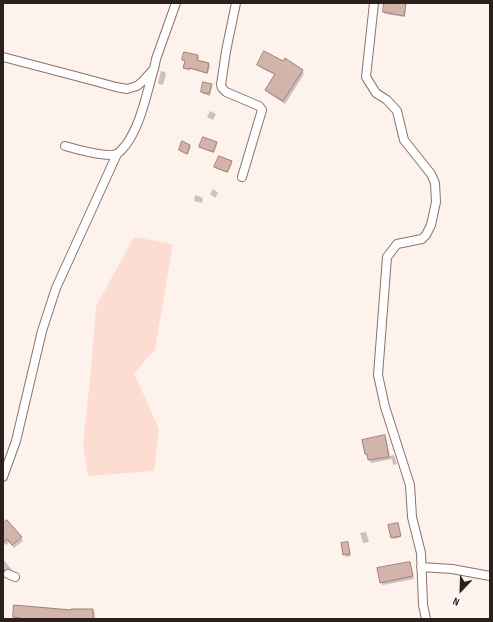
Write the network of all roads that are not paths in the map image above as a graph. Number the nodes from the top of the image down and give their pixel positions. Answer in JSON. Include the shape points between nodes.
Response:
{"nodes":[{"id":1,"x":176,"y":3,"type":"edge"},
{"id":2,"x":236,"y":3,"type":"edge"},
{"id":3,"x":374,"y":3,"type":"edge"},
{"id":4,"x":3,"y":56,"type":"edge"},
{"id":5,"x":154,"y":70,"type":"junction"},
{"id":6,"x":65,"y":146,"type":"dead end"},
{"id":7,"x":117,"y":154,"type":"junction"},
{"id":8,"x":242,"y":177,"type":"dead end"},
{"id":9,"x":3,"y":477,"type":"edge"},
{"id":10,"x":421,"y":567,"type":"junction"},
{"id":11,"x":490,"y":576,"type":"edge"},
{"id":12,"x":426,"y":619,"type":"edge"}],
"edges":[{"from":1,"to":5,"type":"street"},
{"from":2,"to":8,"type":"street","via":[[221,85],[226,92],[259,106],[262,110]]},
{"from":3,"to":10,"type":"street","via":[[366,77],[376,93],[397,111],[404,140],[431,174],[435,183],[436,202],[426,235],[422,239],[397,244],[387,257],[378,375],[410,485],[412,517],[421,553]]},
{"from":4,"to":5,"type":"street","via":[[127,89],[137,86]]},
{"from":5,"to":7,"type":"street","via":[[136,130]]},
{"from":6,"to":7,"type":"street","via":[[98,154]]},
{"from":7,"to":9,"type":"street","via":[[56,288],[42,331],[16,441]]},
{"from":10,"to":11,"type":"street","via":[[452,569]]},
{"from":10,"to":12,"type":"street"}]}
